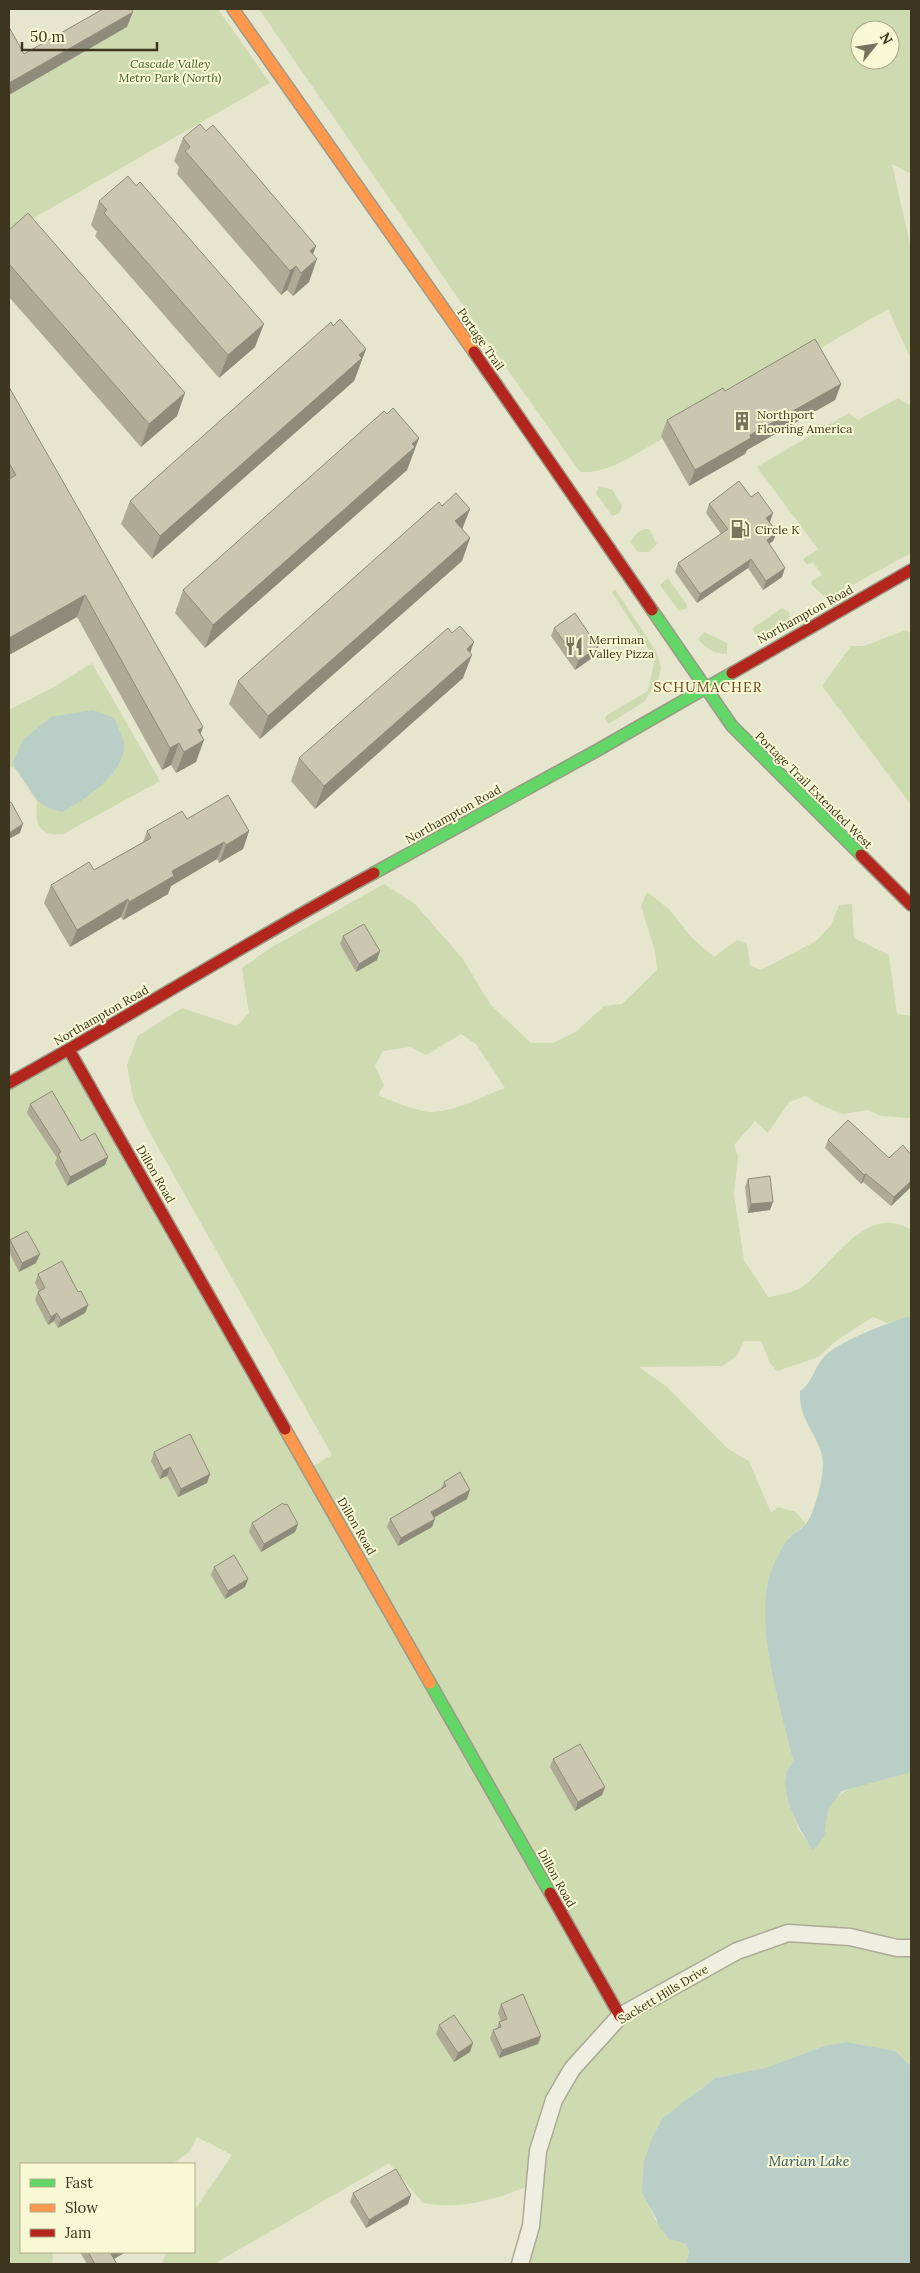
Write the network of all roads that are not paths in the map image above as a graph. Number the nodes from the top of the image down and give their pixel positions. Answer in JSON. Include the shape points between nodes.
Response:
{"nodes":[{"id":1,"x":233,"y":9,"type":"edge"},
{"id":2,"x":911,"y":570,"type":"edge"},
{"id":3,"x":706,"y":686,"type":"junction"},
{"id":4,"x":911,"y":906,"type":"edge"},
{"id":5,"x":69,"y":1050,"type":"junction"},
{"id":6,"x":9,"y":1083,"type":"edge"},
{"id":7,"x":911,"y":1948,"type":"edge"},
{"id":8,"x":620,"y":2016,"type":"junction"},
{"id":9,"x":520,"y":2264,"type":"edge"}],
"edges":[{"from":1,"to":3,"type":"street","name":"Portage Trail"},
{"from":2,"to":3,"type":"street","name":"Northampton Road"},
{"from":3,"to":4,"type":"street","name":"Portage Trail Extended West","via":[[732,726]]},
{"from":3,"to":5,"type":"street","name":"Northampton Road","via":[[596,751],[295,916]]},
{"from":5,"to":6,"type":"street","name":"Northampton Road"},
{"from":5,"to":8,"type":"street","name":"Dillon Road"},
{"from":7,"to":8,"type":"street","name":"Sackett Hills Drive","via":[[850,1937],[788,1932],[737,1951]]},
{"from":8,"to":9,"type":"street","name":"Sackett Hills Drive","via":[[572,2069],[554,2100],[538,2151],[531,2226]]}]}
